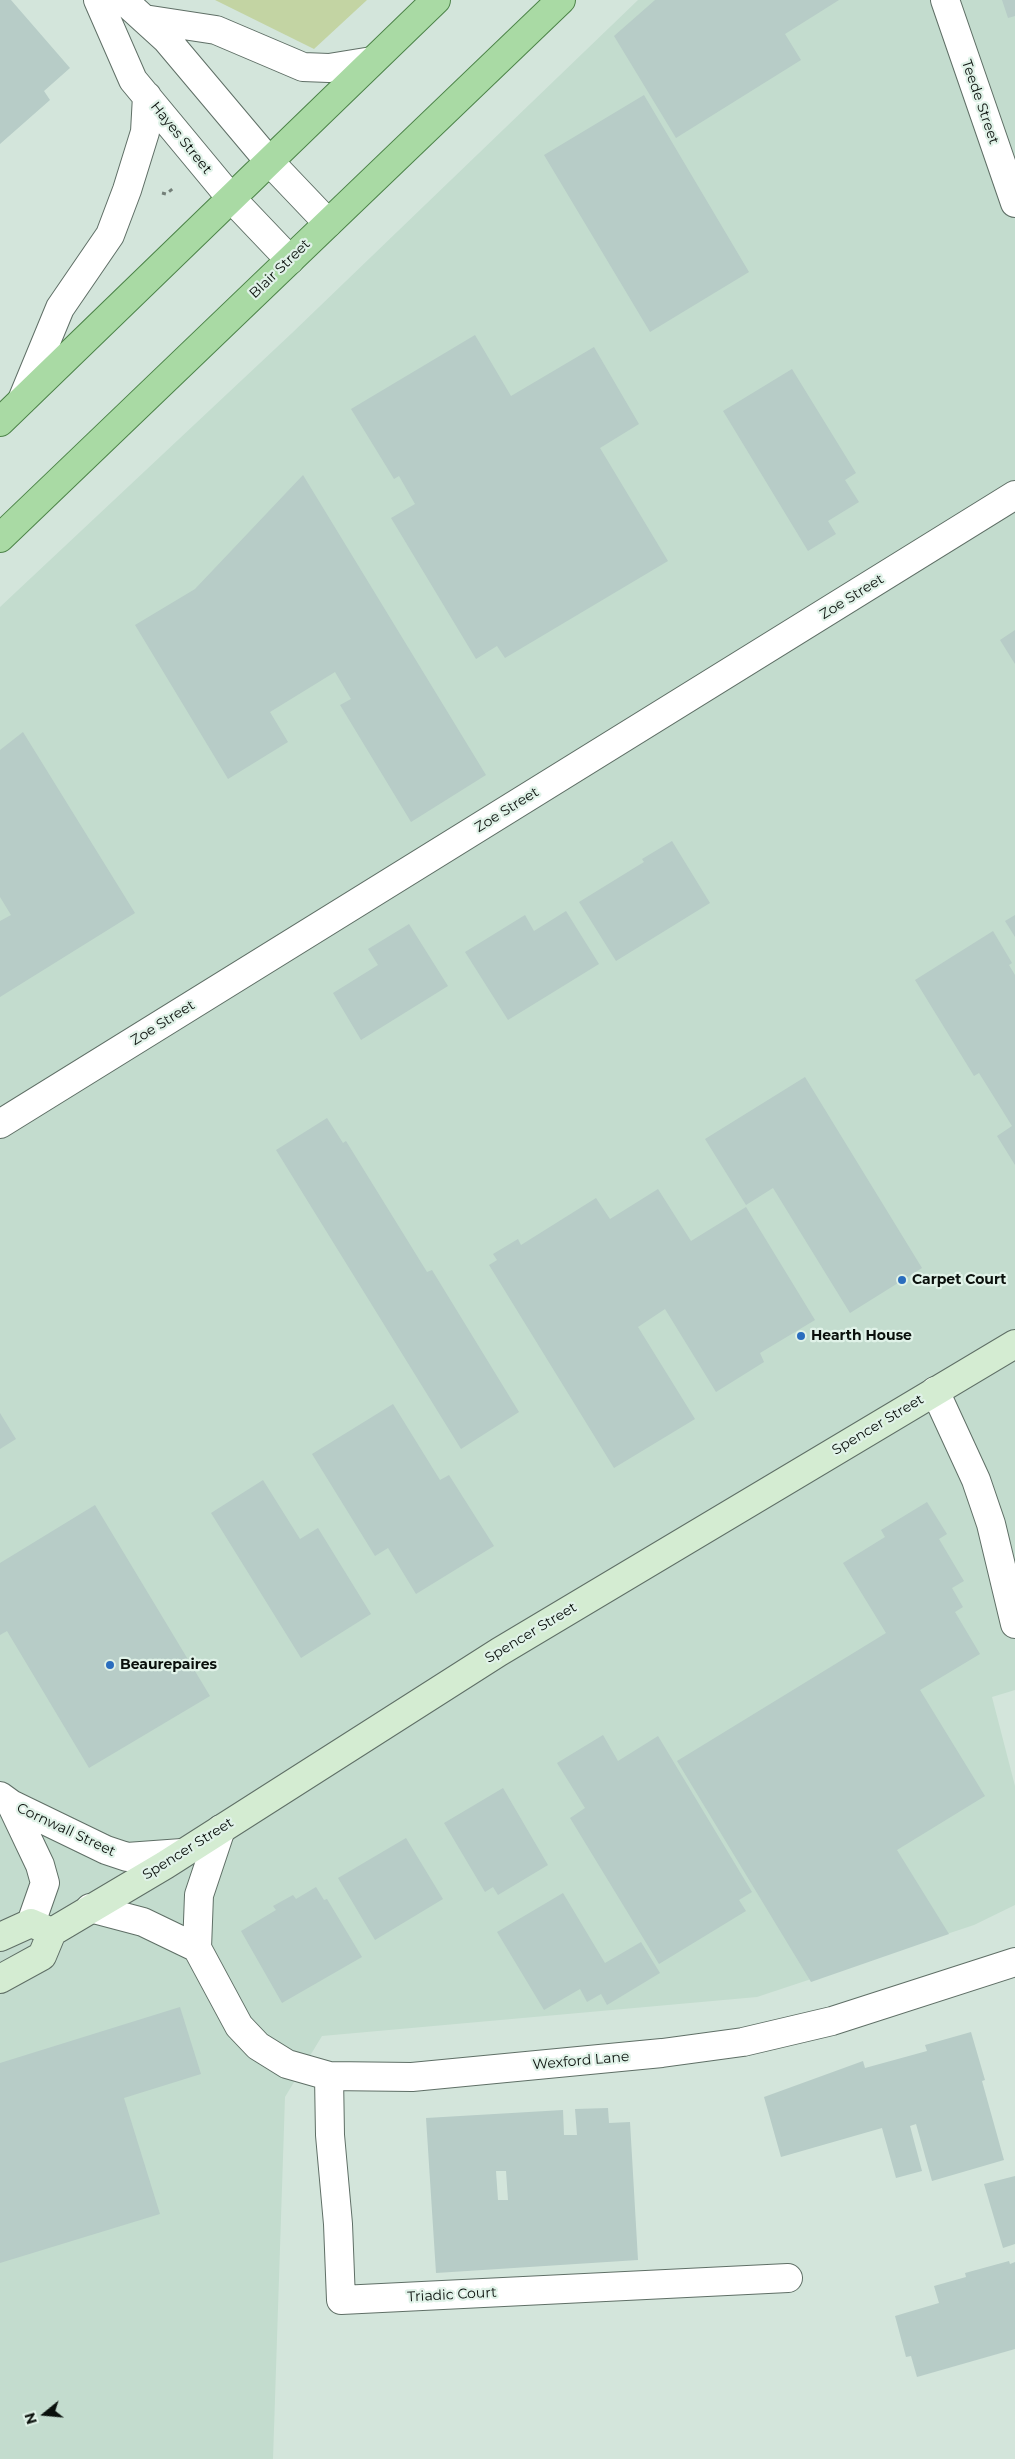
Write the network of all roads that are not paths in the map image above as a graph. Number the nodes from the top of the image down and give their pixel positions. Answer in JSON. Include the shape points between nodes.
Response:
{"nodes":[{"id":1,"x":98,"y":0,"type":"edge"},
{"id":2,"x":123,"y":0,"type":"edge"},
{"id":3,"x":436,"y":0,"type":"edge"},
{"id":4,"x":561,"y":0,"type":"edge"},
{"id":5,"x":946,"y":0,"type":"edge"},
{"id":6,"x":144,"y":19,"type":"junction"},
{"id":7,"x":372,"y":61,"type":"junction"},
{"id":8,"x":147,"y":96,"type":"junction"},
{"id":9,"x":268,"y":160,"type":"junction"},
{"id":10,"x":230,"y":197,"type":"junction"},
{"id":11,"x":1015,"y":203,"type":"edge"},
{"id":12,"x":328,"y":223,"type":"junction"},
{"id":13,"x":290,"y":260,"type":"junction"},
{"id":14,"x":22,"y":400,"type":"junction"},
{"id":15,"x":0,"y":422,"type":"edge"},
{"id":16,"x":1015,"y":495,"type":"edge"},
{"id":17,"x":0,"y":538,"type":"edge"},
{"id":18,"x":0,"y":1124,"type":"edge"},
{"id":19,"x":1015,"y":1344,"type":"edge"},
{"id":20,"x":935,"y":1391,"type":"junction"},
{"id":21,"x":1015,"y":1624,"type":"edge"},
{"id":22,"x":5,"y":1800,"type":"edge"},
{"id":23,"x":220,"y":1829,"type":"junction"},
{"id":24,"x":182,"y":1853,"type":"junction"},
{"id":25,"x":90,"y":1908,"type":"junction"},
{"id":26,"x":41,"y":1928,"type":"junction"},
{"id":27,"x":0,"y":1937,"type":"edge"},
{"id":28,"x":197,"y":1948,"type":"junction"},
{"id":29,"x":1015,"y":1962,"type":"edge"},
{"id":30,"x":0,"y":1979,"type":"edge"},
{"id":31,"x":329,"y":2076,"type":"junction"},
{"id":32,"x":788,"y":2278,"type":"dead end"}],
"edges":[{"from":1,"to":8,"type":"street","name":"Hayes Street","via":[[134,80]]},
{"from":2,"to":6,"type":"street"},
{"from":3,"to":7,"type":"main road"},
{"from":4,"to":12,"type":"main road","name":"Blair Street"},
{"from":5,"to":11,"type":"street","name":"Teede Street"},
{"from":6,"to":7,"type":"street","via":[[216,30],[303,67],[329,68]]},
{"from":6,"to":9,"type":"street","via":[[167,40]]},
{"from":7,"to":9,"type":"main road"},
{"from":8,"to":10,"type":"street","name":"Hayes Street"},
{"from":8,"to":14,"type":"street","via":[[145,132],[110,235],[60,308]]},
{"from":9,"to":10,"type":"main road"},
{"from":9,"to":12,"type":"street"},
{"from":10,"to":13,"type":"street","name":"Hayes Street"},
{"from":10,"to":14,"type":"main road"},
{"from":12,"to":13,"type":"main road","name":"Blair Street"},
{"from":13,"to":17,"type":"main road","name":"Blair Street"},
{"from":14,"to":15,"type":"main road"},
{"from":16,"to":18,"type":"street","name":"Zoe Street"},
{"from":19,"to":20,"type":"main road","name":"Spencer Street"},
{"from":20,"to":21,"type":"street","via":[[976,1480]]},
{"from":20,"to":23,"type":"main road","name":"Spencer Street","via":[[499,1652]]},
{"from":22,"to":24,"type":"street","name":"Cornwall Street","via":[[106,1850],[127,1857]]},
{"from":22,"to":26,"type":"street","name":"Cornwall Street","via":[[40,1866],[45,1883]]},
{"from":23,"to":24,"type":"main road","name":"Spencer Street"},
{"from":23,"to":28,"type":"street","via":[[200,1895]]},
{"from":24,"to":25,"type":"main road","name":"Spencer Street"},
{"from":25,"to":26,"type":"main road","name":"Spencer Street"},
{"from":25,"to":28,"type":"street","via":[[143,1922]]},
{"from":26,"to":27,"type":"main road","name":"Spencer Street"},
{"from":26,"to":30,"type":"main road","via":[[42,1956]]},
{"from":28,"to":31,"type":"street","name":"Wexford Lane","via":[[239,2026],[258,2046],[287,2064]]},
{"from":29,"to":31,"type":"street","name":"Wexford Lane","via":[[832,2021],[743,2042],[412,2077]]},
{"from":31,"to":32,"type":"street","name":"Triadic Court","via":[[341,2300]]}]}
